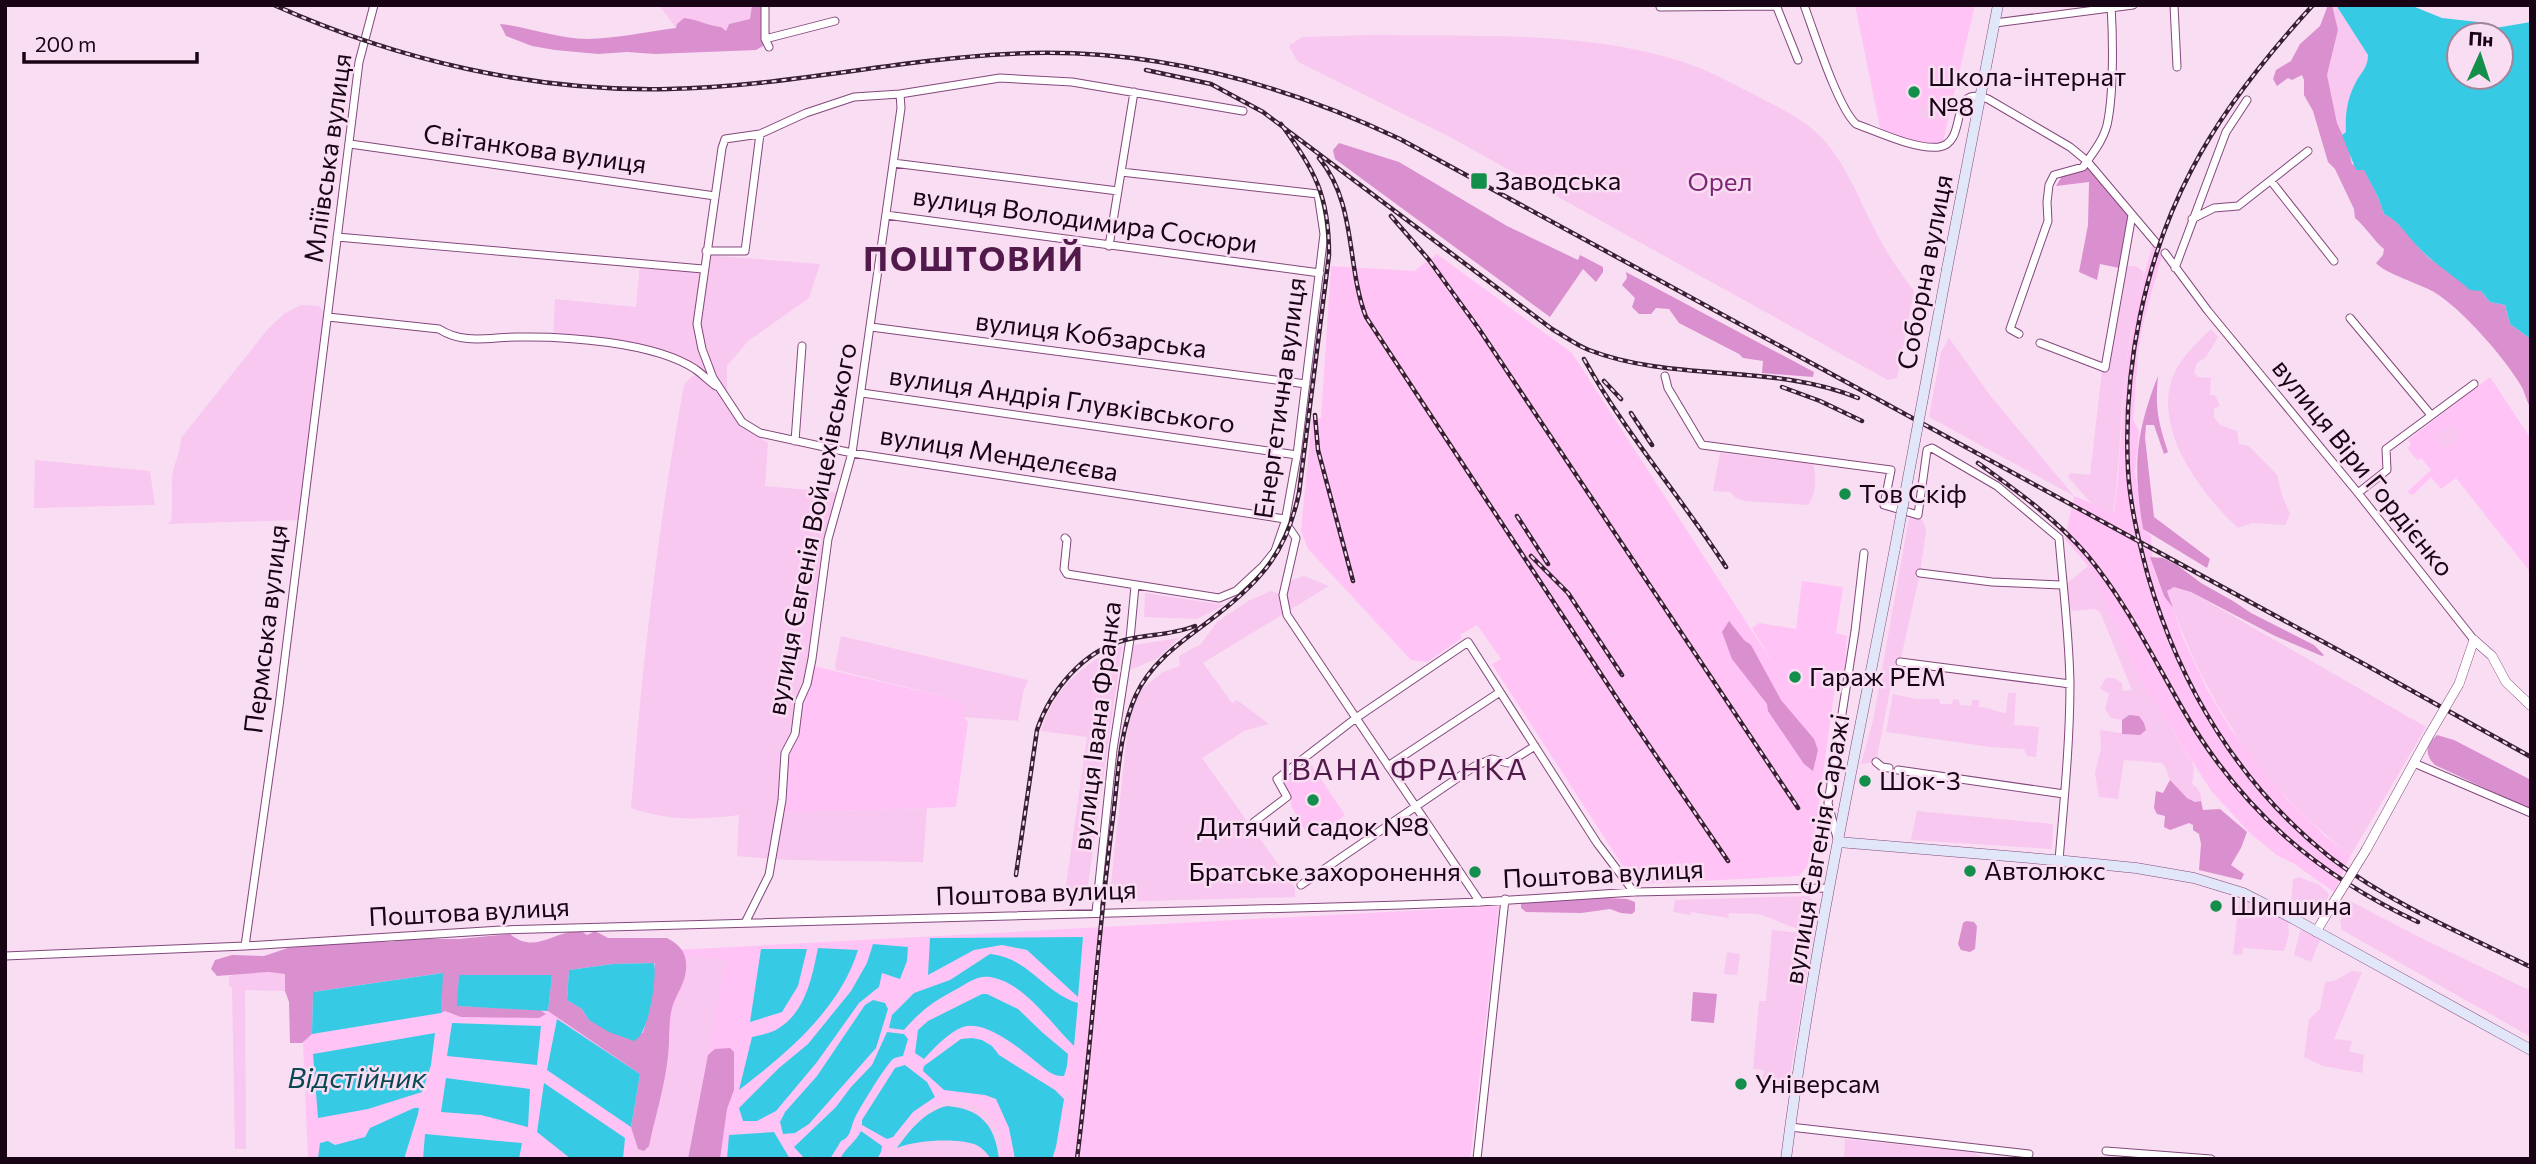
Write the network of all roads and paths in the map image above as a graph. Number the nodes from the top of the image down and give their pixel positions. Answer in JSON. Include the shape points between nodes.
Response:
{"nodes":[{"id":1,"x":374,"y":5,"type":"edge"},
{"id":2,"x":765,"y":5,"type":"edge"},
{"id":3,"x":1804,"y":5,"type":"edge"},
{"id":4,"x":1998,"y":5,"type":"edge"},
{"id":5,"x":2133,"y":5,"type":"edge"},
{"id":6,"x":2174,"y":5,"type":"edge"},
{"id":7,"x":1776,"y":6,"type":"edge"},
{"id":8,"x":1660,"y":7,"type":"dead end"},
{"id":9,"x":2111,"y":7,"type":"edge"},
{"id":10,"x":835,"y":21,"type":"dead end"},
{"id":11,"x":1995,"y":23,"type":"junction"},
{"id":12,"x":765,"y":39,"type":"junction"},
{"id":13,"x":769,"y":47,"type":"dead end"},
{"id":14,"x":1798,"y":60,"type":"dead end"},
{"id":15,"x":2177,"y":67,"type":"dead end"},
{"id":16,"x":1134,"y":92,"type":"junction"},
{"id":17,"x":900,"y":94,"type":"junction"},
{"id":18,"x":1980,"y":96,"type":"junction"},
{"id":19,"x":2248,"y":100,"type":"dead end"},
{"id":20,"x":1242,"y":111,"type":"dead end"},
{"id":21,"x":760,"y":134,"type":"junction"},
{"id":22,"x":350,"y":144,"type":"junction"},
{"id":23,"x":2098,"y":146,"type":"junction"},
{"id":24,"x":2070,"y":147,"type":"junction"},
{"id":25,"x":2308,"y":151,"type":"dead end"},
{"id":26,"x":2087,"y":161,"type":"junction"},
{"id":27,"x":893,"y":163,"type":"junction"},
{"id":28,"x":1121,"y":172,"type":"junction"},
{"id":29,"x":2271,"y":181,"type":"junction"},
{"id":30,"x":1118,"y":191,"type":"junction"},
{"id":31,"x":715,"y":196,"type":"junction"},
{"id":32,"x":886,"y":215,"type":"junction"},
{"id":33,"x":2132,"y":215,"type":"junction"},
{"id":34,"x":2192,"y":219,"type":"junction"},
{"id":35,"x":337,"y":237,"type":"junction"},
{"id":36,"x":2157,"y":244,"type":"dead end"},
{"id":37,"x":1109,"y":246,"type":"junction"},
{"id":38,"x":706,"y":251,"type":"junction"},
{"id":39,"x":2165,"y":253,"type":"dead end"},
{"id":40,"x":2334,"y":261,"type":"dead end"},
{"id":41,"x":2175,"y":268,"type":"junction"},
{"id":42,"x":703,"y":269,"type":"junction"},
{"id":43,"x":1320,"y":272,"type":"junction"},
{"id":44,"x":328,"y":317,"type":"junction"},
{"id":45,"x":2350,"y":318,"type":"dead end"},
{"id":46,"x":871,"y":327,"type":"junction"},
{"id":47,"x":2019,"y":334,"type":"dead end"},
{"id":48,"x":2040,"y":343,"type":"dead end"},
{"id":49,"x":802,"y":346,"type":"dead end"},
{"id":50,"x":1665,"y":376,"type":"dead end"},
{"id":51,"x":1306,"y":384,"type":"junction"},
{"id":52,"x":2474,"y":384,"type":"dead end"},
{"id":53,"x":862,"y":393,"type":"junction"},
{"id":54,"x":727,"y":396,"type":"junction"},
{"id":55,"x":2431,"y":415,"type":"junction"},
{"id":56,"x":796,"y":441,"type":"junction"},
{"id":57,"x":852,"y":453,"type":"junction"},
{"id":58,"x":1297,"y":455,"type":"junction"},
{"id":59,"x":2358,"y":493,"type":"junction"},
{"id":60,"x":1285,"y":521,"type":"junction"},
{"id":61,"x":1065,"y":538,"type":"dead end"},
{"id":62,"x":1895,"y":548,"type":"joint"},
{"id":63,"x":1864,"y":553,"type":"dead end"},
{"id":64,"x":1920,"y":573,"type":"dead end"},
{"id":65,"x":2061,"y":585,"type":"junction"},
{"id":66,"x":1135,"y":586,"type":"junction"},
{"id":67,"x":2474,"y":640,"type":"junction"},
{"id":68,"x":1900,"y":662,"type":"dead end"},
{"id":69,"x":2070,"y":684,"type":"junction"},
{"id":70,"x":1500,"y":692,"type":"junction"},
{"id":71,"x":2531,"y":706,"type":"edge"},
{"id":72,"x":1356,"y":718,"type":"junction"},
{"id":73,"x":1535,"y":746,"type":"junction"},
{"id":74,"x":1875,"y":762,"type":"dead end"},
{"id":75,"x":2414,"y":763,"type":"junction"},
{"id":76,"x":1388,"y":766,"type":"junction"},
{"id":77,"x":1889,"y":768,"type":"dead end"},
{"id":78,"x":1898,"y":770,"type":"dead end"},
{"id":79,"x":2064,"y":794,"type":"junction"},
{"id":80,"x":1416,"y":807,"type":"junction"},
{"id":81,"x":2531,"y":813,"type":"edge"},
{"id":82,"x":1254,"y":822,"type":"dead end"},
{"id":83,"x":1838,"y":842,"type":"junction"},
{"id":84,"x":2059,"y":860,"type":"junction"},
{"id":85,"x":1301,"y":885,"type":"dead end"},
{"id":86,"x":1829,"y":888,"type":"junction"},
{"id":87,"x":1634,"y":892,"type":"junction"},
{"id":88,"x":1505,"y":900,"type":"junction"},
{"id":89,"x":1480,"y":902,"type":"junction"},
{"id":90,"x":1096,"y":912,"type":"junction"},
{"id":91,"x":745,"y":923,"type":"junction"},
{"id":92,"x":2316,"y":932,"type":"junction"},
{"id":93,"x":245,"y":946,"type":"junction"},
{"id":94,"x":5,"y":956,"type":"edge"},
{"id":95,"x":2531,"y":1050,"type":"edge"},
{"id":96,"x":1790,"y":1127,"type":"junction"},
{"id":97,"x":2106,"y":1151,"type":"dead end"},
{"id":98,"x":2029,"y":1154,"type":"dead end"},
{"id":99,"x":1477,"y":1159,"type":"edge"},
{"id":100,"x":1786,"y":1159,"type":"edge"},
{"id":101,"x":2211,"y":1159,"type":"edge"}],
"edges":[{"from":1,"to":22,"type":"street","name":"Мліївська вулиця","via":[[359,62]]},
{"from":2,"to":12,"type":"street"},
{"from":3,"to":18,"type":"street","via":[[1840,100],[1856,124],[1909,143],[1937,147],[1957,130],[1962,103]]},
{"from":4,"to":11,"type":"main road","name":"Соборна вулиця"},
{"from":5,"to":9,"type":"street"},
{"from":6,"to":15,"type":"street"},
{"from":7,"to":8,"type":"street"},
{"from":7,"to":14,"type":"street"},
{"from":9,"to":11,"type":"street"},
{"from":9,"to":23,"type":"street","via":[[2109,108]]},
{"from":10,"to":12,"type":"street"},
{"from":11,"to":18,"type":"main road","name":"Соборна вулиця"},
{"from":12,"to":13,"type":"street"},
{"from":16,"to":17,"type":"street","via":[[1072,82],[1000,78]]},
{"from":16,"to":20,"type":"street"},
{"from":16,"to":28,"type":"street"},
{"from":17,"to":21,"type":"street","via":[[855,97]]},
{"from":17,"to":27,"type":"street","name":"вулиця Євгенія Войцехівського"},
{"from":18,"to":24,"type":"street"},
{"from":18,"to":62,"type":"main road","name":"Соборна вулиця","bridge":true},
{"from":19,"to":34,"type":"street","via":[[2227,132]]},
{"from":21,"to":31,"type":"street","via":[[726,139]]},
{"from":21,"to":38,"type":"street","via":[[745,251]]},
{"from":22,"to":31,"type":"street","name":"Світанкова вулиця"},
{"from":22,"to":35,"type":"street","name":"Мліївська вулиця"},
{"from":23,"to":24,"type":"street","via":[[2086,151]]},
{"from":23,"to":26,"type":"street"},
{"from":24,"to":26,"type":"street"},
{"from":25,"to":29,"type":"street"},
{"from":26,"to":33,"type":"street"},
{"from":26,"to":47,"type":"street","via":[[2078,170],[2054,175],[2049,185],[2048,221],[2010,329]]},
{"from":27,"to":30,"type":"street"},
{"from":27,"to":32,"type":"street","name":"вулиця Євгенія Войцехівського"},
{"from":28,"to":30,"type":"street"},
{"from":28,"to":43,"type":"street","name":"Енергетична вулиця","via":[[1318,194],[1324,233]]},
{"from":29,"to":34,"type":"street","via":[[2238,206],[2214,208]]},
{"from":29,"to":40,"type":"street"},
{"from":30,"to":37,"type":"street"},
{"from":31,"to":38,"type":"street"},
{"from":32,"to":37,"type":"street","name":"вулиця Володимира Сосюри"},
{"from":32,"to":46,"type":"street","name":"вулиця Євгенія Войцехівського"},
{"from":33,"to":36,"type":"street"},
{"from":33,"to":48,"type":"street","via":[[2105,368]]},
{"from":34,"to":41,"type":"street"},
{"from":35,"to":42,"type":"street"},
{"from":35,"to":44,"type":"street","name":"Мліївська вулиця"},
{"from":37,"to":43,"type":"street","name":"вулиця Володимира Сосюри"},
{"from":38,"to":42,"type":"street"},
{"from":39,"to":41,"type":"street","name":"вулиця Віри Гордієнко"},
{"from":41,"to":59,"type":"street","name":"вулиця Віри Гордієнко"},
{"from":42,"to":54,"type":"street","via":[[697,324],[713,378]]},
{"from":43,"to":51,"type":"street","name":"Енергетична вулиця"},
{"from":44,"to":54,"type":"street","via":[[439,329],[476,341],[519,337],[634,347],[694,368]]},
{"from":44,"to":93,"type":"street","name":"Пермська вулиця"},
{"from":45,"to":55,"type":"street"},
{"from":46,"to":51,"type":"street","name":"вулиця Кобзарська"},
{"from":46,"to":53,"type":"street","name":"вулиця Євгенія Войцехівського"},
{"from":49,"to":56,"type":"street"},
{"from":50,"to":65,"type":"street","via":[[1702,445],[1891,470],[1884,505],[1919,515],[1927,450],[1932,448],[1997,486],[2059,538]]},
{"from":51,"to":58,"type":"street","name":"Енергетична вулиця"},
{"from":52,"to":55,"type":"street"},
{"from":53,"to":57,"type":"street","name":"вулиця Євгенія Войцехівського"},
{"from":53,"to":58,"type":"street","name":"вулиця Андрія Глувківського"},
{"from":54,"to":56,"type":"street","name":"вулиця Менделєєва","via":[[742,422],[760,433]]},
{"from":55,"to":59,"type":"street","via":[[2386,449],[2387,470]]},
{"from":56,"to":57,"type":"street","name":"вулиця Менделєєва"},
{"from":57,"to":60,"type":"street","name":"вулиця Менделєєва"},
{"from":57,"to":91,"type":"street","name":"вулиця Євгенія Войцехівського","via":[[828,539],[807,684],[799,702],[795,734],[785,753],[769,875]]},
{"from":58,"to":60,"type":"street","name":"Енергетична вулиця"},
{"from":59,"to":67,"type":"street","name":"вулиця Віри Гордієнко"},
{"from":60,"to":66,"type":"street","name":"Енергетична вулиця","via":[[1275,551],[1247,582],[1226,596]]},
{"from":60,"to":72,"type":"street","via":[[1296,538],[1283,595],[1287,615]]},
{"from":61,"to":66,"type":"street","name":"Енергетична вулиця","via":[[1066,574]]},
{"from":62,"to":83,"type":"main road","name":"вулиця Євгенія Саражі"},
{"from":63,"to":83,"type":"street","via":[[1828,803]]},
{"from":64,"to":65,"type":"street"},
{"from":65,"to":69,"type":"street","via":[[2067,603]]},
{"from":66,"to":90,"type":"street","name":"вулиця Івана Франка"},
{"from":67,"to":71,"type":"street","name":"вулиця Віри Гордієнко"},
{"from":67,"to":75,"type":"street","bridge":true,"via":[[2459,684]]},
{"from":68,"to":69,"type":"street"},
{"from":69,"to":79,"type":"street"},
{"from":70,"to":72,"type":"street","via":[[1468,642]]},
{"from":70,"to":73,"type":"street"},
{"from":70,"to":76,"type":"street"},
{"from":72,"to":76,"type":"street"},
{"from":72,"to":82,"type":"street","via":[[1277,779],[1287,797]]},
{"from":73,"to":80,"type":"street","via":[[1507,763],[1492,759],[1475,766]]},
{"from":73,"to":87,"type":"street"},
{"from":74,"to":77,"type":"street"},
{"from":75,"to":81,"type":"street"},
{"from":75,"to":92,"type":"street","bridge":true},
{"from":76,"to":80,"type":"street"},
{"from":78,"to":79,"type":"street"},
{"from":79,"to":84,"type":"street"},
{"from":80,"to":85,"type":"street"},
{"from":80,"to":89,"type":"street"},
{"from":83,"to":84,"type":"main road"},
{"from":83,"to":86,"type":"main road","name":"вулиця Євгенія Саражі"},
{"from":84,"to":92,"type":"main road","via":[[2194,878],[2243,893]]},
{"from":86,"to":87,"type":"street","name":"Поштова вулиця"},
{"from":86,"to":96,"type":"main road","name":"вулиця Євгенія Саражі"},
{"from":87,"to":88,"type":"street","name":"Поштова вулиця"},
{"from":88,"to":89,"type":"street","name":"Поштова вулиця"},
{"from":88,"to":99,"type":"street"},
{"from":89,"to":90,"type":"street","name":"Поштова вулиця"},
{"from":90,"to":91,"type":"street","name":"Поштова вулиця"},
{"from":91,"to":93,"type":"street","name":"Поштова вулиця","via":[[501,930]]},
{"from":92,"to":95,"type":"main road"},
{"from":93,"to":94,"type":"street","name":"Поштова вулиця"},
{"from":96,"to":98,"type":"street"},
{"from":96,"to":100,"type":"main road","name":"вулиця Євгенія Саражі"},
{"from":97,"to":101,"type":"street"}]}
